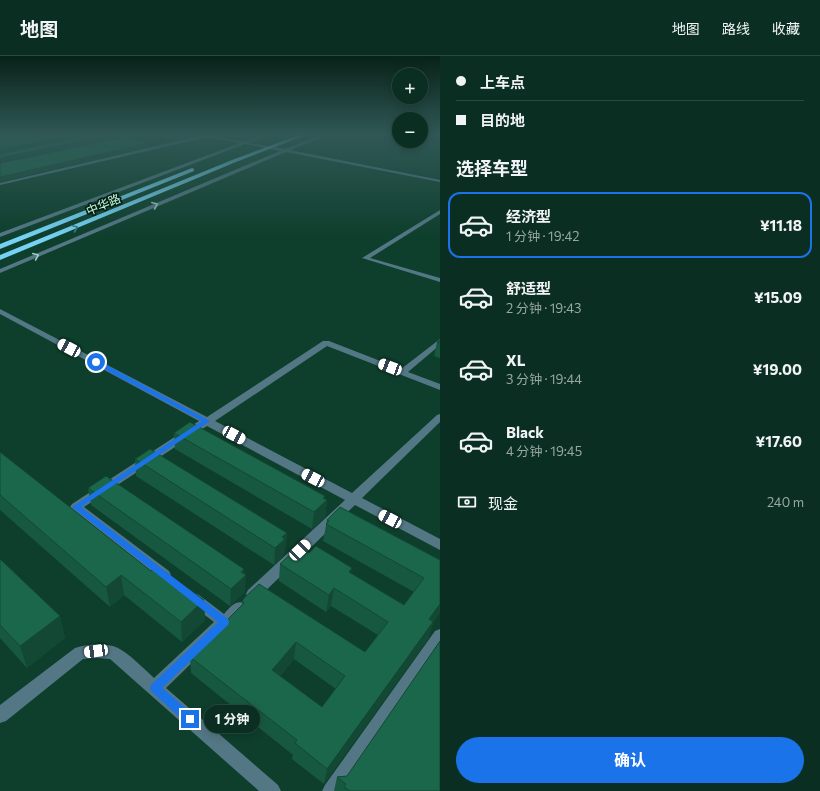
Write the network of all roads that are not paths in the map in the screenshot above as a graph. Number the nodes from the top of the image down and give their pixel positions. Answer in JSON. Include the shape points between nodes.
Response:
{"nodes":[{"id":1,"x":64,"y":169,"type":"edge"},
{"id":2,"x":172,"y":169,"type":"edge"},
{"id":3,"x":196,"y":169,"type":"edge"},
{"id":4,"x":216,"y":169,"type":"edge"},
{"id":5,"x":239,"y":169,"type":"edge"},
{"id":6,"x":381,"y":169,"type":"edge"},
{"id":7,"x":440,"y":181,"type":"edge"},
{"id":8,"x":0,"y":184,"type":"edge"},
{"id":9,"x":440,"y":212,"type":"edge"},
{"id":10,"x":0,"y":235,"type":"edge"},
{"id":11,"x":0,"y":247,"type":"edge"},
{"id":12,"x":0,"y":258,"type":"edge"},
{"id":13,"x":0,"y":271,"type":"edge"},
{"id":14,"x":440,"y":280,"type":"edge"},
{"id":15,"x":0,"y":312,"type":"edge"},
{"id":16,"x":440,"y":341,"type":"edge"},
{"id":17,"x":402,"y":372,"type":"junction"},
{"id":18,"x":440,"y":387,"type":"edge"},
{"id":19,"x":440,"y":417,"type":"edge"},
{"id":20,"x":207,"y":421,"type":"junction"},
{"id":21,"x":353,"y":499,"type":"junction"},
{"id":22,"x":440,"y":545,"type":"edge"},
{"id":23,"x":175,"y":584,"type":"edge"},
{"id":24,"x":187,"y":593,"type":"edge"},
{"id":25,"x":224,"y":622,"type":"junction"},
{"id":26,"x":440,"y":635,"type":"edge"},
{"id":27,"x":155,"y":688,"type":"junction"},
{"id":28,"x":0,"y":715,"type":"edge"},
{"id":29,"x":272,"y":791,"type":"edge"},
{"id":30,"x":331,"y":791,"type":"edge"}],
"edges":[{"from":1,"to":8,"type":"street"},
{"from":2,"to":10,"type":"street"},
{"from":3,"to":11,"type":"highway","name":"中华路"},
{"from":12,"to":4,"type":"highway","name":"中华路","one_way":true},
{"from":13,"to":5,"type":"street","one_way":true},
{"from":6,"to":7,"type":"street"},
{"from":9,"to":14,"type":"street","via":[[365,258]]},
{"from":15,"to":20,"type":"street"},
{"from":16,"to":17,"type":"street"},
{"from":17,"to":18,"type":"street"},
{"from":17,"to":20,"type":"street","via":[[326,342]]},
{"from":19,"to":21,"type":"street"},
{"from":20,"to":21,"type":"street"},
{"from":20,"to":23,"type":"street","via":[[76,507]]},
{"from":21,"to":22,"type":"street"},
{"from":21,"to":25,"type":"street"},
{"from":24,"to":25,"type":"street"},
{"from":25,"to":27,"type":"street"},
{"from":26,"to":30,"type":"street"},
{"from":27,"to":28,"type":"street","via":[[114,653],[80,653]]},
{"from":27,"to":29,"type":"street"}]}
